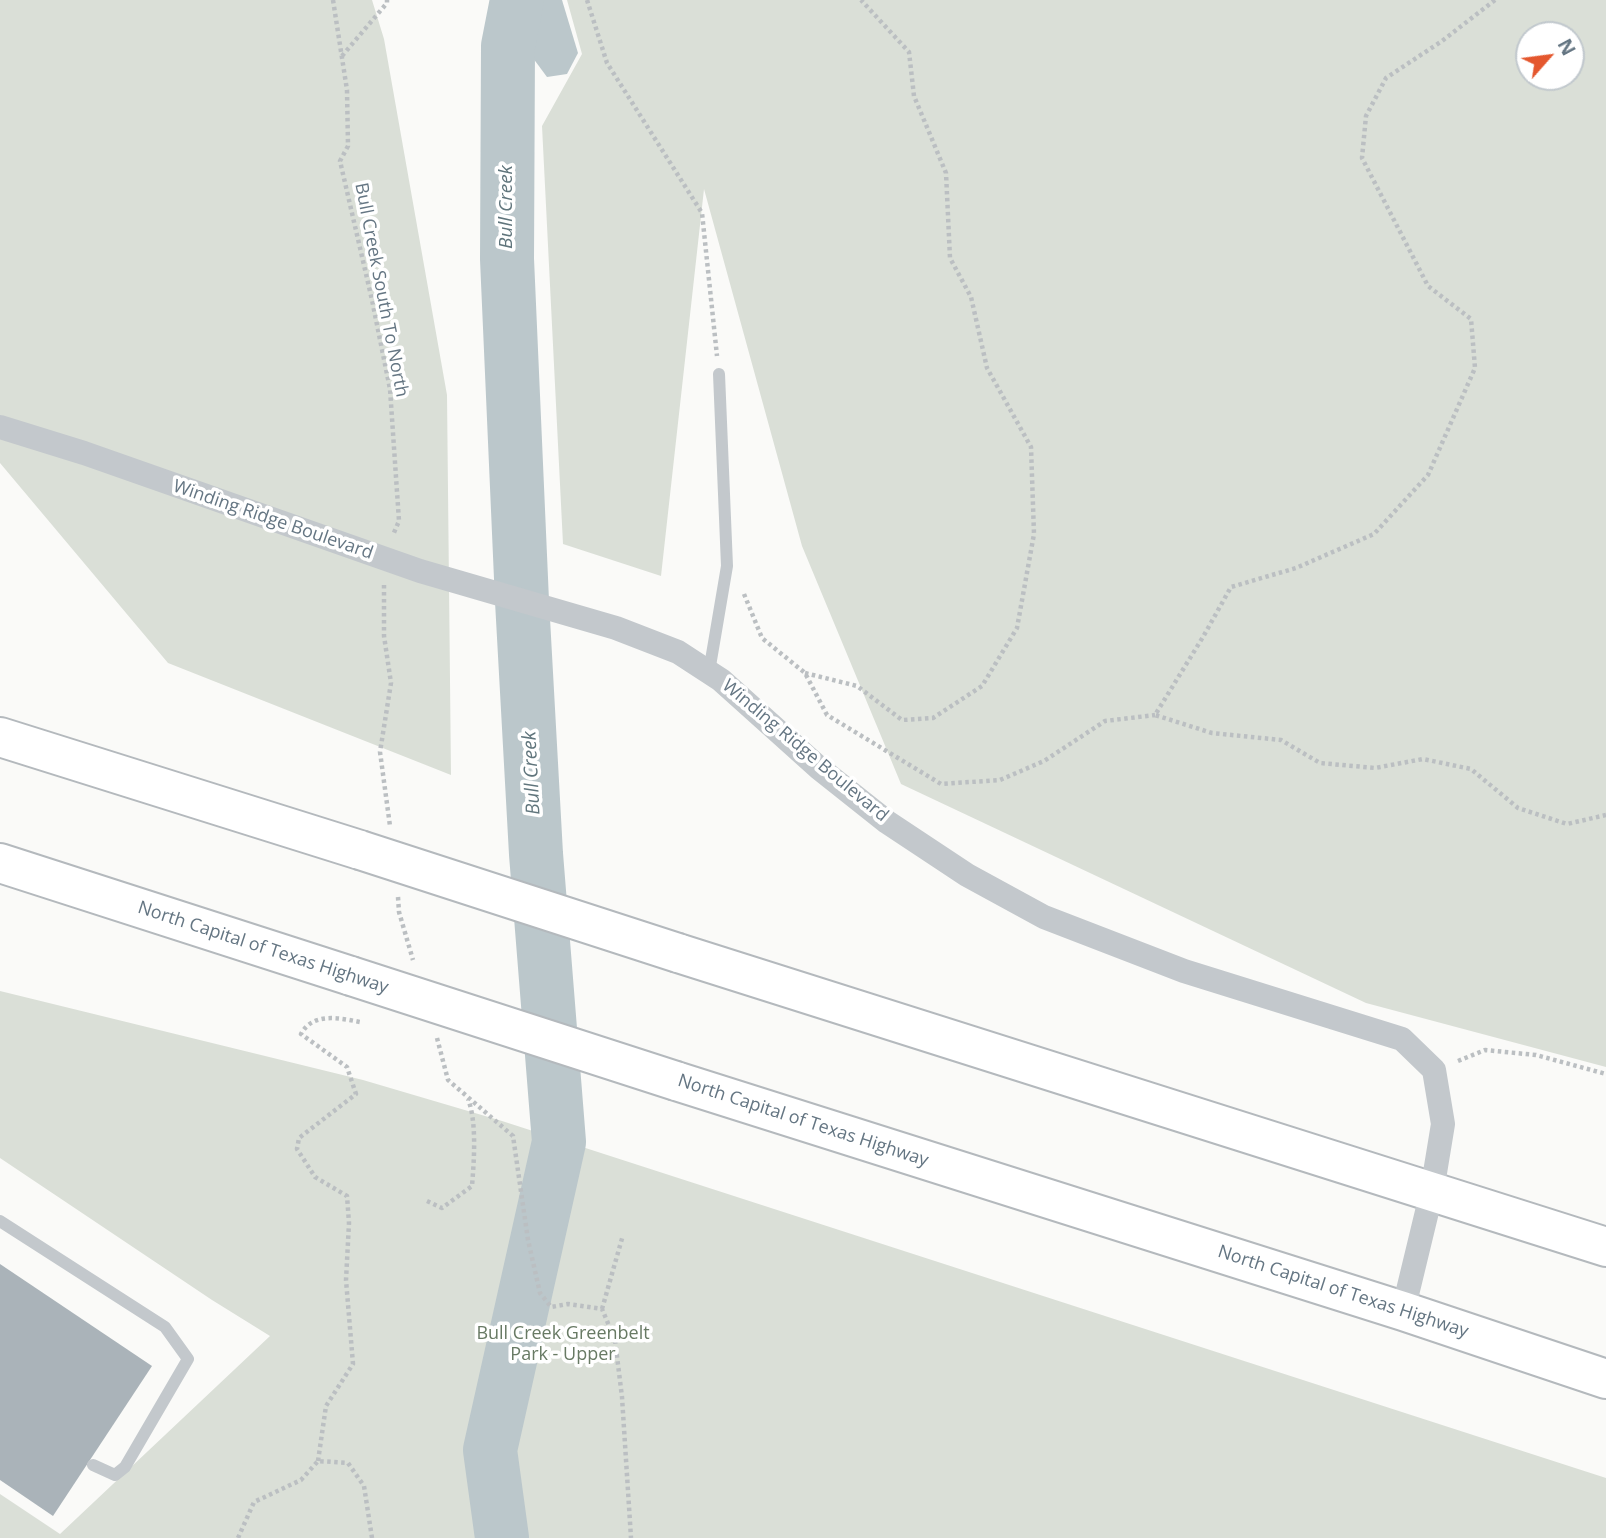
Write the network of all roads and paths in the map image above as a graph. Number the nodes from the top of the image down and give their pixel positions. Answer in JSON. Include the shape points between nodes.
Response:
{"nodes":[{"id":1,"x":333,"y":0,"type":"edge"},
{"id":2,"x":387,"y":0,"type":"edge"},
{"id":3,"x":587,"y":0,"type":"edge"},
{"id":4,"x":861,"y":0,"type":"edge"},
{"id":5,"x":1495,"y":0,"type":"edge"},
{"id":6,"x":342,"y":57,"type":"junction"},
{"id":7,"x":719,"y":374,"type":"joint"},
{"id":8,"x":0,"y":427,"type":"edge"},
{"id":9,"x":727,"y":554,"type":"junction"},
{"id":10,"x":385,"y":559,"type":"junction"},
{"id":11,"x":709,"y":672,"type":"junction"},
{"id":12,"x":805,"y":673,"type":"junction"},
{"id":13,"x":1155,"y":715,"type":"junction"},
{"id":14,"x":0,"y":737,"type":"edge"},
{"id":15,"x":1606,"y":814,"type":"edge"},
{"id":16,"x":375,"y":841,"type":"junction"},
{"id":17,"x":0,"y":863,"type":"edge"},
{"id":18,"x":396,"y":886,"type":"dead end"},
{"id":19,"x":414,"y":961,"type":"dead end"},
{"id":20,"x":360,"y":1022,"type":"dead end"},
{"id":21,"x":435,"y":1029,"type":"dead end"},
{"id":22,"x":1434,"y":1070,"type":"junction"},
{"id":23,"x":1606,"y":1074,"type":"edge"},
{"id":24,"x":467,"y":1097,"type":"junction"},
{"id":25,"x":1432,"y":1191,"type":"junction"},
{"id":26,"x":426,"y":1201,"type":"dead end"},
{"id":27,"x":0,"y":1222,"type":"edge"},
{"id":28,"x":623,"y":1235,"type":"dead end"},
{"id":29,"x":1606,"y":1247,"type":"edge"},
{"id":30,"x":602,"y":1309,"type":"junction"},
{"id":31,"x":1403,"y":1311,"type":"junction"},
{"id":32,"x":1606,"y":1379,"type":"edge"},
{"id":33,"x":318,"y":1461,"type":"junction"},
{"id":34,"x":93,"y":1465,"type":"dead end"},
{"id":35,"x":238,"y":1538,"type":"edge"},
{"id":36,"x":372,"y":1538,"type":"edge"},
{"id":37,"x":631,"y":1538,"type":"edge"}],
"edges":[{"from":1,"to":6,"type":"path","name":"Bull Creek South To North"},
{"from":2,"to":6,"type":"path"},
{"from":3,"to":7,"type":"path","via":[[607,63],[702,213]]},
{"from":4,"to":12,"type":"path","via":[[909,52],[914,96],[946,173],[950,258],[971,297],[987,368],[1031,447],[1034,534],[1017,628],[982,687],[933,718],[902,720],[857,686]]},
{"from":5,"to":13,"type":"path","via":[[1386,78],[1366,116],[1362,158],[1386,205],[1428,286],[1471,319],[1475,368],[1427,475],[1374,534],[1296,568],[1231,587]]},
{"from":6,"to":10,"type":"path","name":"Bull Creek South To North","via":[[348,146],[340,161],[390,389],[398,521]]},
{"from":7,"to":9,"type":"lane"},
{"from":8,"to":10,"type":"street","name":"Winding Ridge Boulevard"},
{"from":9,"to":11,"type":"lane"},
{"from":9,"to":12,"type":"path","via":[[762,638]]},
{"from":10,"to":11,"type":"street","name":"Winding Ridge Boulevard","via":[[616,628],[678,652]]},
{"from":10,"to":16,"type":"path","name":"Bull Creek South To North","via":[[384,636],[391,683],[380,752]]},
{"from":11,"to":22,"type":"street","name":"Winding Ridge Boulevard","via":[[887,822],[967,875],[1044,917],[1184,971],[1402,1040]]},
{"from":12,"to":13,"type":"path","via":[[827,715],[941,784],[1000,780],[1044,761],[1105,721]]},
{"from":13,"to":15,"type":"path","via":[[1212,733],[1281,740],[1320,763],[1375,768],[1423,759],[1471,769],[1518,808],[1567,824]]},
{"from":14,"to":16,"type":"highway"},
{"from":16,"to":25,"type":"highway","bridge":true,"via":[[678,953]]},
{"from":17,"to":31,"type":"highway","name":"North Capital of Texas Highway","bridge":true},
{"from":18,"to":19,"type":"path"},
{"from":20,"to":33,"type":"path","via":[[334,1017],[317,1020],[301,1034],[347,1067],[356,1094],[299,1138],[297,1149],[315,1177],[347,1196],[349,1223],[346,1280],[353,1364],[326,1406]]},
{"from":21,"to":24,"type":"path","via":[[448,1080]]},
{"from":22,"to":23,"type":"path","via":[[1485,1050],[1536,1055]]},
{"from":22,"to":25,"type":"street","via":[[1443,1124]]},
{"from":24,"to":26,"type":"path","via":[[475,1152],[472,1186],[442,1208]]},
{"from":24,"to":30,"type":"path","via":[[513,1136],[540,1293],[551,1307],[568,1304]]},
{"from":25,"to":29,"type":"highway"},
{"from":25,"to":31,"type":"street"},
{"from":27,"to":34,"type":"lane","via":[[165,1327],[188,1359],[125,1467],[115,1475]]},
{"from":28,"to":30,"type":"path"},
{"from":30,"to":37,"type":"path","via":[[615,1340]]},
{"from":31,"to":32,"type":"highway","name":"North Capital of Texas Highway"},
{"from":33,"to":35,"type":"path","via":[[300,1480],[254,1502]]},
{"from":33,"to":36,"type":"path","via":[[348,1463],[364,1486]]}]}
